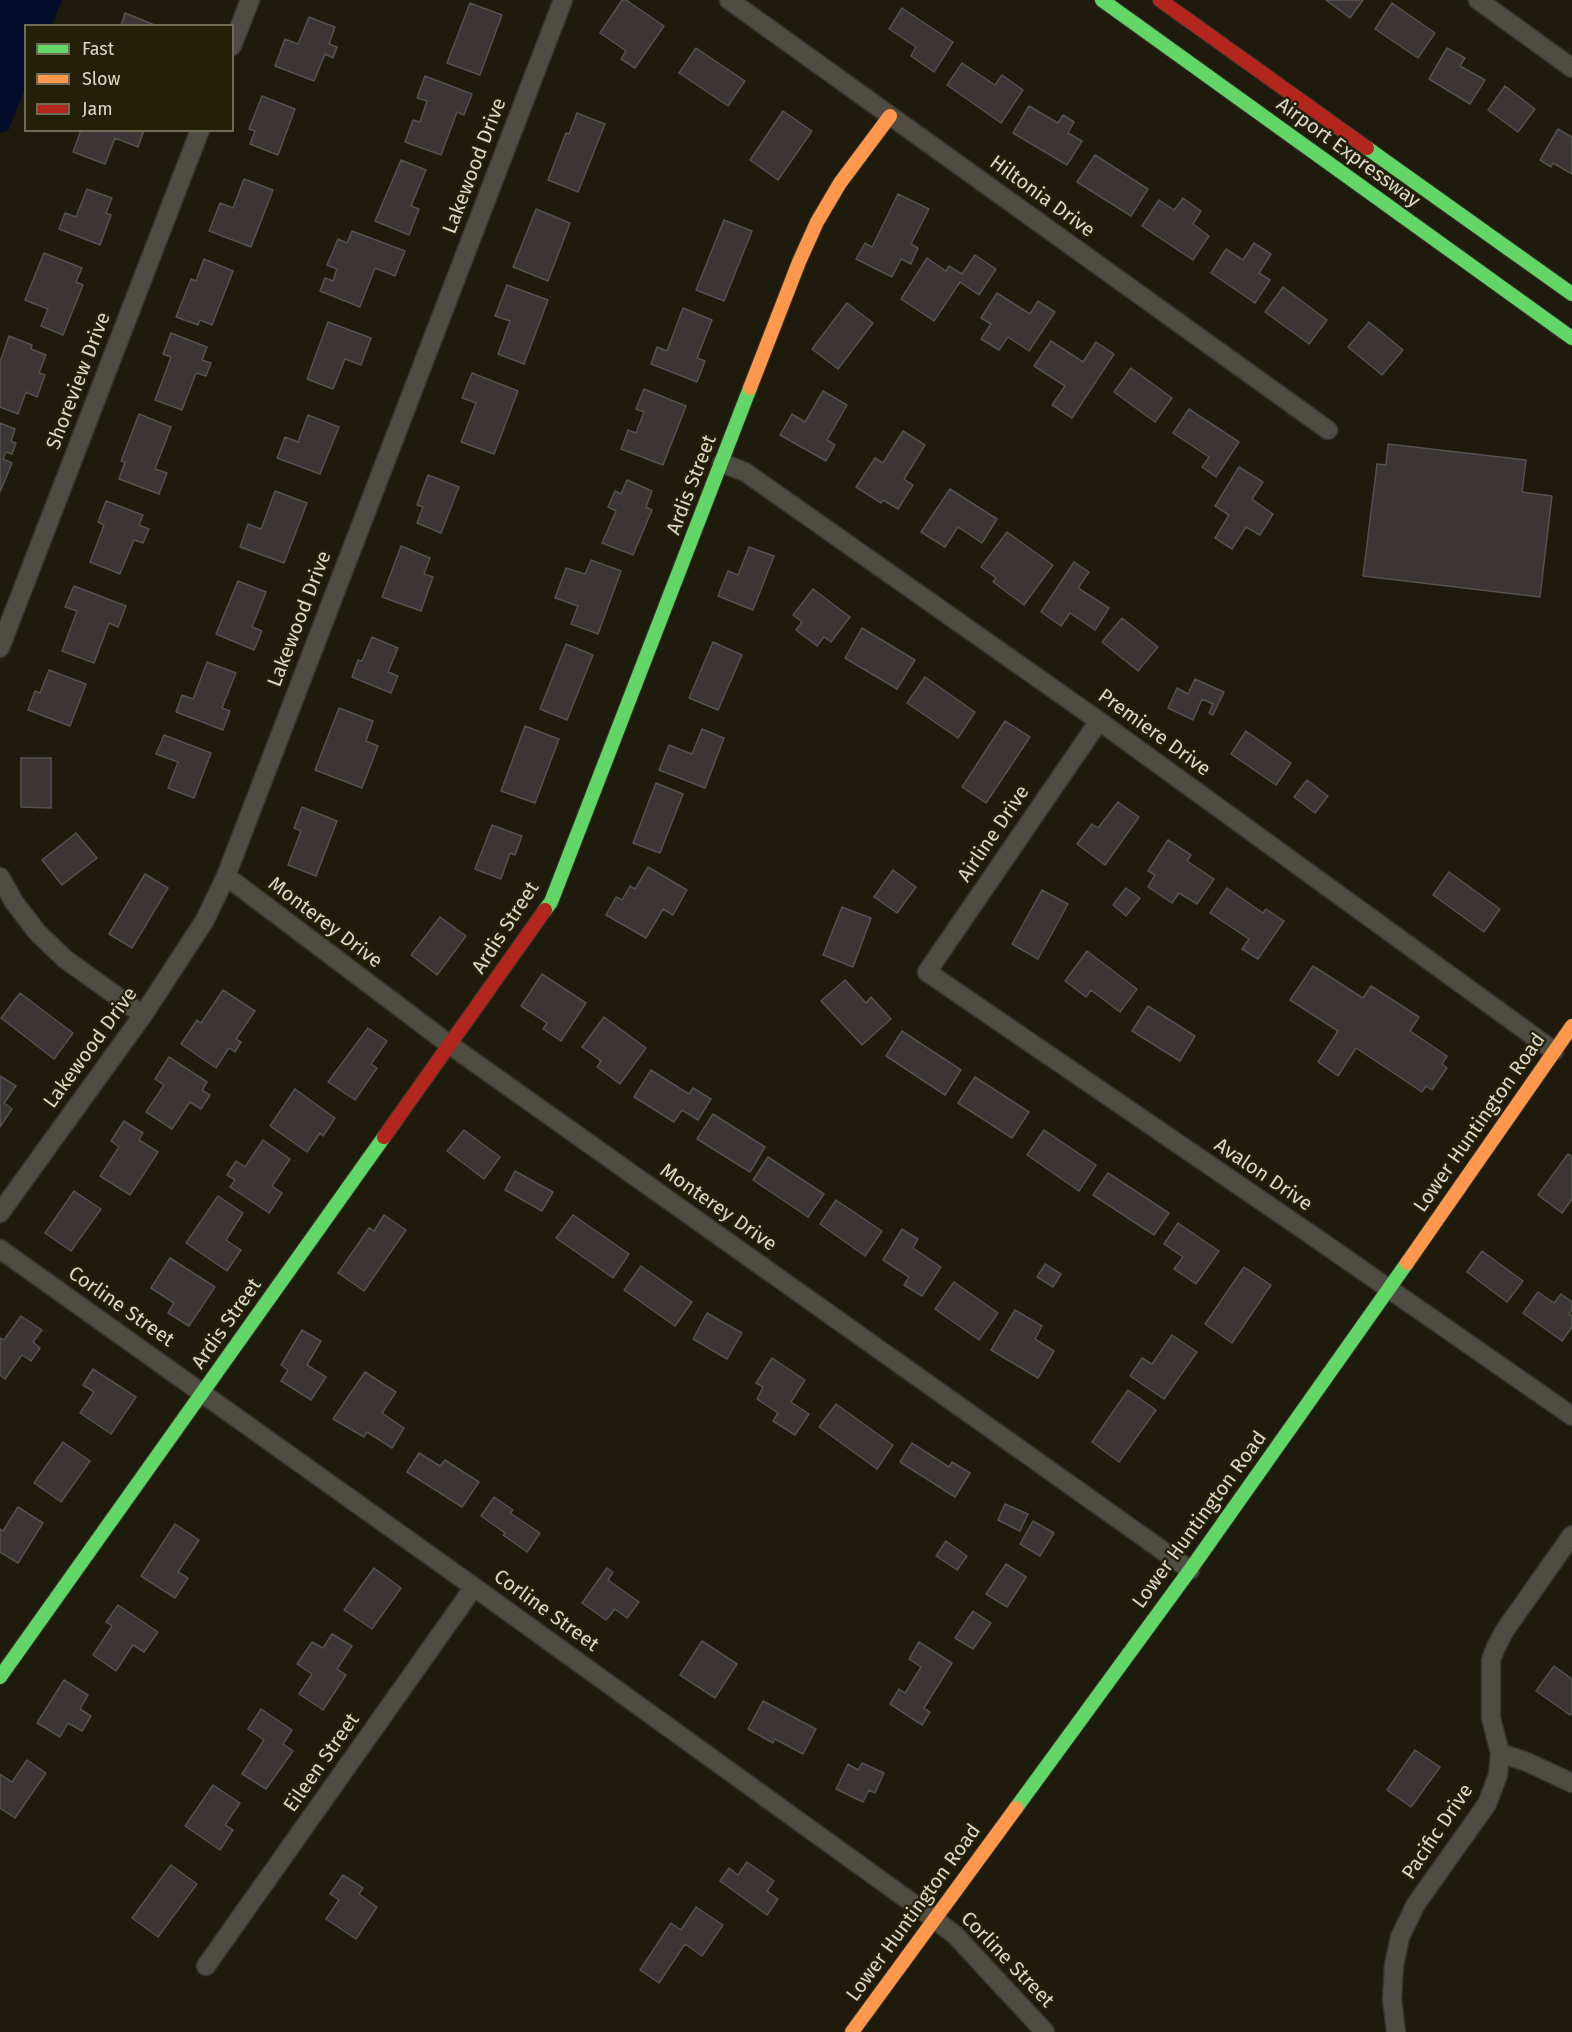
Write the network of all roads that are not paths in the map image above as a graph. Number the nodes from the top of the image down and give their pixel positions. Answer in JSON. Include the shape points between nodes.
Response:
{"nodes":[{"id":1,"x":250,"y":0,"type":"edge"},
{"id":2,"x":563,"y":0,"type":"edge"},
{"id":3,"x":729,"y":0,"type":"edge"},
{"id":4,"x":1101,"y":0,"type":"edge"},
{"id":5,"x":1160,"y":0,"type":"edge"},
{"id":6,"x":1478,"y":0,"type":"edge"},
{"id":7,"x":234,"y":41,"type":"edge"},
{"id":8,"x":1572,"y":68,"type":"edge"},
{"id":9,"x":890,"y":116,"type":"junction"},
{"id":10,"x":199,"y":132,"type":"edge"},
{"id":11,"x":1572,"y":294,"type":"edge"},
{"id":12,"x":1572,"y":338,"type":"edge"},
{"id":13,"x":1328,"y":430,"type":"dead end"},
{"id":14,"x":722,"y":463,"type":"junction"},
{"id":15,"x":0,"y":648,"type":"edge"},
{"id":16,"x":1099,"y":721,"type":"junction"},
{"id":17,"x":226,"y":876,"type":"junction"},
{"id":18,"x":0,"y":877,"type":"edge"},
{"id":19,"x":927,"y":972,"type":"joint"},
{"id":20,"x":142,"y":1015,"type":"junction"},
{"id":21,"x":1572,"y":1026,"type":"edge"},
{"id":22,"x":450,"y":1045,"type":"junction"},
{"id":23,"x":1554,"y":1051,"type":"junction"},
{"id":24,"x":0,"y":1212,"type":"edge"},
{"id":25,"x":0,"y":1249,"type":"edge"},
{"id":26,"x":1389,"y":1289,"type":"junction"},
{"id":27,"x":202,"y":1392,"type":"junction"},
{"id":28,"x":1572,"y":1416,"type":"edge"},
{"id":29,"x":1572,"y":1535,"type":"edge"},
{"id":30,"x":1190,"y":1570,"type":"junction"},
{"id":31,"x":474,"y":1587,"type":"junction"},
{"id":32,"x":0,"y":1677,"type":"edge"},
{"id":33,"x":1500,"y":1753,"type":"junction"},
{"id":34,"x":1572,"y":1783,"type":"edge"},
{"id":35,"x":933,"y":1918,"type":"junction"},
{"id":36,"x":206,"y":1966,"type":"dead end"},
{"id":37,"x":852,"y":2032,"type":"edge"},
{"id":38,"x":1045,"y":2032,"type":"edge"},
{"id":39,"x":1396,"y":2032,"type":"edge"}],
"edges":[{"from":1,"to":7,"type":"street"},
{"from":2,"to":17,"type":"street","name":"Lakewood Drive"},
{"from":3,"to":9,"type":"street","name":"Hiltonia Drive"},
{"from":4,"to":12,"type":"main road","name":"Airport Expressway"},
{"from":5,"to":11,"type":"main road","name":"Airport Expressway"},
{"from":6,"to":8,"type":"street"},
{"from":9,"to":13,"type":"street","name":"Hiltonia Drive"},
{"from":9,"to":14,"type":"main road","name":"Ardis Street","via":[[840,183],[817,222]]},
{"from":10,"to":15,"type":"street","name":"Shoreview Drive"},
{"from":14,"to":16,"type":"street","name":"Premiere Drive","via":[[744,472]]},
{"from":14,"to":22,"type":"main road","name":"Ardis Street","via":[[550,902]]},
{"from":16,"to":19,"type":"street","name":"Airline Drive"},
{"from":16,"to":23,"type":"street","name":"Premiere Drive"},
{"from":17,"to":20,"type":"street","name":"Lakewood Drive","via":[[205,920]]},
{"from":17,"to":22,"type":"street","name":"Monterey Drive"},
{"from":18,"to":20,"type":"street","via":[[37,932],[65,959]]},
{"from":19,"to":26,"type":"street","name":"Avalon Drive"},
{"from":20,"to":24,"type":"street","name":"Lakewood Drive"},
{"from":21,"to":23,"type":"main road","name":"Lower Huntington Road"},
{"from":22,"to":27,"type":"main road","name":"Ardis Street"},
{"from":22,"to":30,"type":"street","name":"Monterey Drive"},
{"from":23,"to":26,"type":"main road","name":"Lower Huntington Road"},
{"from":25,"to":27,"type":"street","name":"Corline Street"},
{"from":26,"to":28,"type":"street","name":"Avalon Drive"},
{"from":26,"to":30,"type":"main road","name":"Lower Huntington Road"},
{"from":27,"to":31,"type":"street","name":"Corline Street"},
{"from":27,"to":32,"type":"main road","name":"Ardis Street"},
{"from":29,"to":33,"type":"street","name":"Pacific Drive","via":[[1505,1629],[1493,1653],[1491,1718]]},
{"from":30,"to":35,"type":"main road","name":"Lower Huntington Road"},
{"from":31,"to":35,"type":"street","name":"Corline Street"},
{"from":31,"to":36,"type":"street","name":"Eileen Street"},
{"from":33,"to":34,"type":"street"},
{"from":33,"to":39,"type":"street","name":"Pacific Drive","via":[[1498,1775],[1487,1804],[1416,1904],[1400,1937],[1392,1999]]},
{"from":35,"to":37,"type":"main road","name":"Lower Huntington Road"},
{"from":35,"to":38,"type":"street","name":"Corline Street","via":[[955,1935]]}]}
